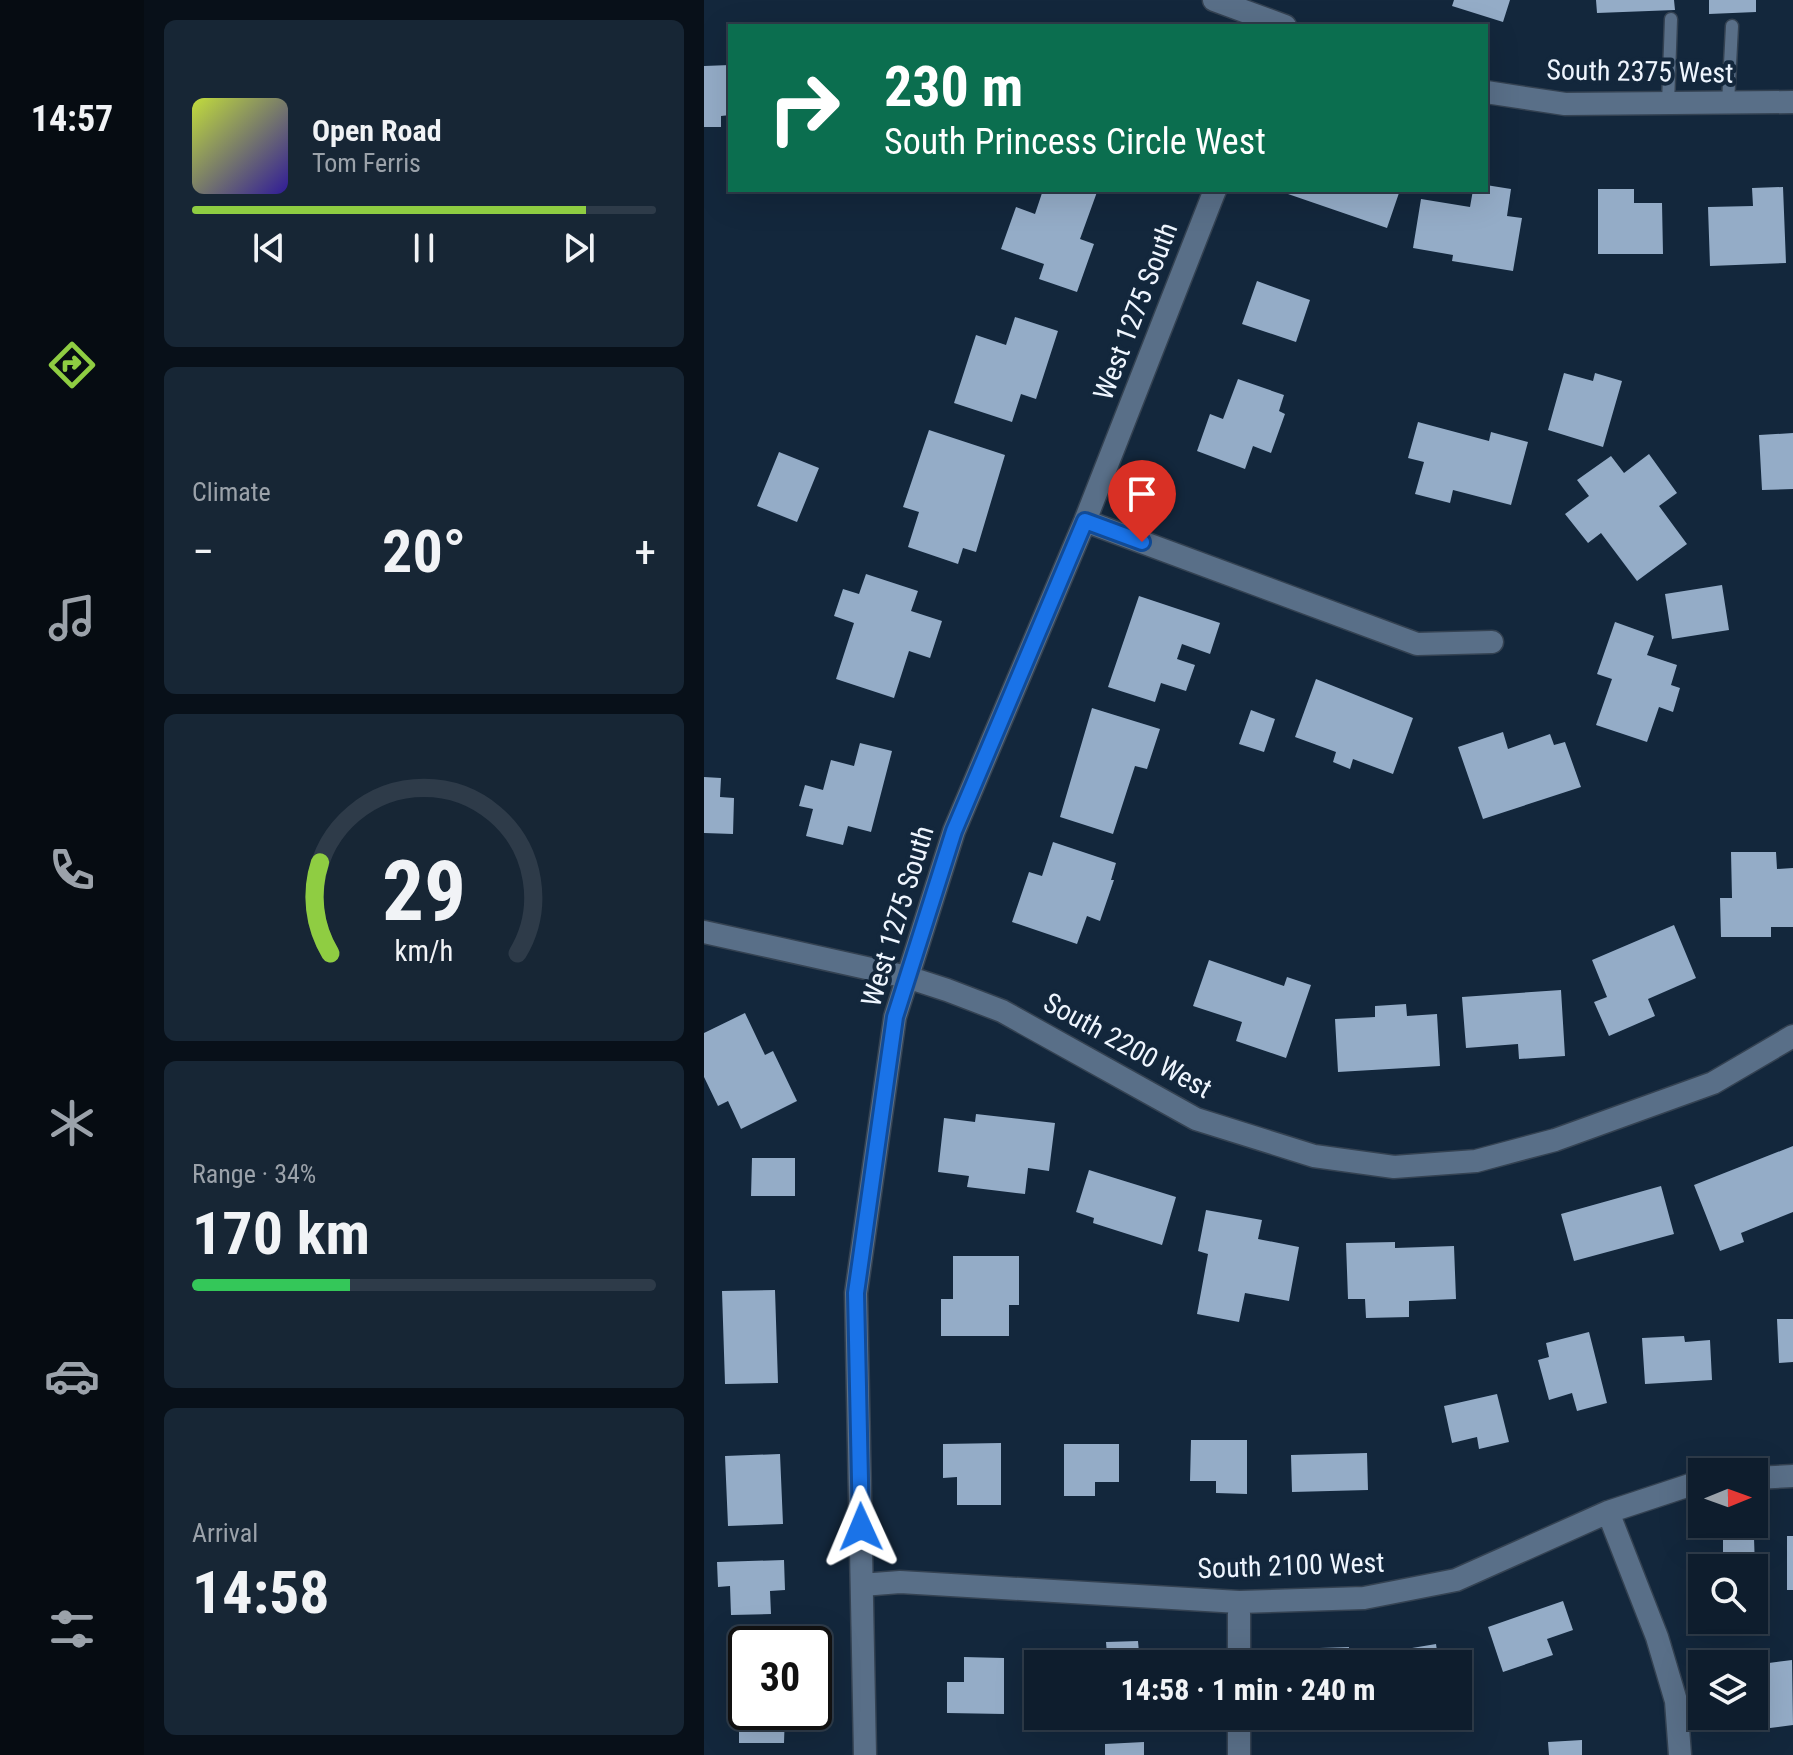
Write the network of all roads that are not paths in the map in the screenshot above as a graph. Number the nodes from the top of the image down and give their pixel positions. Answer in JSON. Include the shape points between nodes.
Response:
{"nodes":[{"id":1,"x":1214,"y":0,"type":"edge"},
{"id":2,"x":1671,"y":19,"type":"dead end"},
{"id":3,"x":1277,"y":24,"type":"edge"},
{"id":4,"x":1732,"y":26,"type":"dead end"},
{"id":5,"x":1488,"y":92,"type":"edge"},
{"id":6,"x":1793,"y":102,"type":"edge"},
{"id":7,"x":1728,"y":103,"type":"junction"},
{"id":8,"x":1668,"y":104,"type":"junction"},
{"id":9,"x":1214,"y":192,"type":"edge"},
{"id":10,"x":1085,"y":521,"type":"junction"},
{"id":11,"x":1492,"y":642,"type":"dead end"},
{"id":12,"x":704,"y":932,"type":"edge"},
{"id":13,"x":907,"y":977,"type":"junction"},
{"id":14,"x":1793,"y":1036,"type":"edge"},
{"id":15,"x":1793,"y":1476,"type":"edge"},
{"id":16,"x":1768,"y":1477,"type":"edge"},
{"id":17,"x":1688,"y":1486,"type":"edge"},
{"id":18,"x":1608,"y":1512,"type":"junction"},
{"id":19,"x":862,"y":1585,"type":"junction"},
{"id":20,"x":1239,"y":1602,"type":"junction"},
{"id":21,"x":1239,"y":1650,"type":"edge"},
{"id":22,"x":1239,"y":1730,"type":"edge"},
{"id":23,"x":865,"y":1755,"type":"edge"},
{"id":24,"x":1239,"y":1755,"type":"edge"},
{"id":25,"x":1680,"y":1755,"type":"edge"}],
"edges":[{"from":1,"to":3,"type":"street"},
{"from":2,"to":8,"type":"lane"},
{"from":4,"to":7,"type":"lane"},
{"from":5,"to":8,"type":"street","name":"South 2375 West","via":[[1565,104]]},
{"from":6,"to":7,"type":"street","name":"South 2375 West"},
{"from":7,"to":8,"type":"street","name":"South 2375 West"},
{"from":9,"to":10,"type":"street","name":"West 1275 South"},
{"from":10,"to":11,"type":"street","via":[[1417,644]]},
{"from":10,"to":13,"type":"street","name":"West 1275 South","via":[[954,831]]},
{"from":12,"to":13,"type":"street","name":"South 2200 West"},
{"from":13,"to":14,"type":"street","name":"South 2200 West","via":[[1002,1011],[1196,1119],[1314,1156],[1394,1167],[1476,1161],[1555,1140],[1713,1083]]},
{"from":13,"to":19,"type":"street","name":"West 1275 South","via":[[895,1017],[856,1293]]},
{"from":15,"to":16,"type":"street"},
{"from":17,"to":18,"type":"street","name":"South 2100 West"},
{"from":18,"to":20,"type":"street","name":"South 2100 West","via":[[1456,1580],[1364,1598]]},
{"from":18,"to":25,"type":"street","via":[[1676,1701]]},
{"from":19,"to":20,"type":"street","name":"South 2100 West","via":[[900,1582]]},
{"from":19,"to":23,"type":"street","name":"West 1275 South"},
{"from":20,"to":21,"type":"street"},
{"from":22,"to":24,"type":"street"}]}
